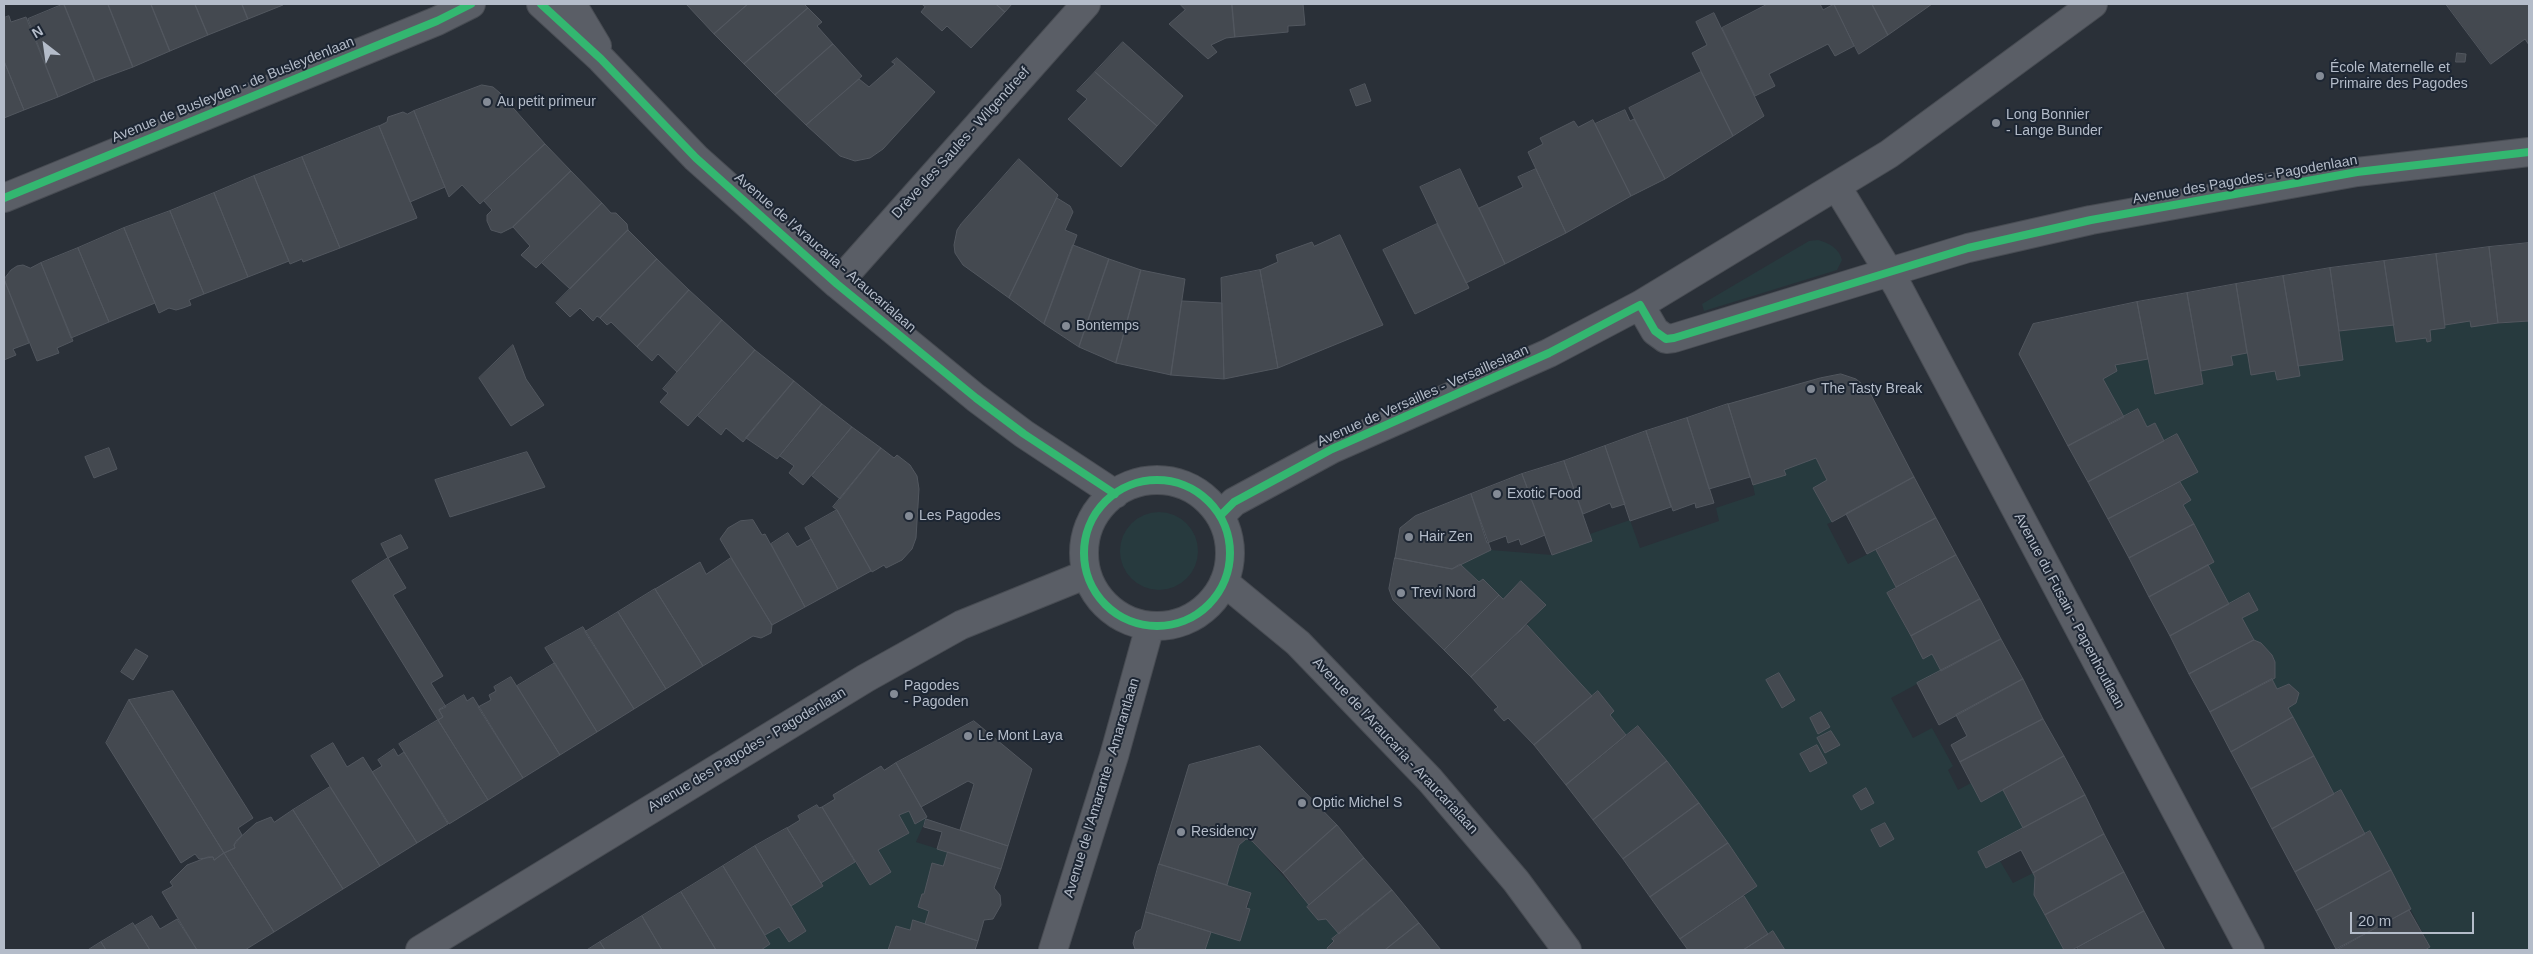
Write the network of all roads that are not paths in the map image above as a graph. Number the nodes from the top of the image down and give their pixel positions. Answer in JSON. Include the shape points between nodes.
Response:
{"nodes":[{"id":1,"x":471,"y":4,"type":"edge"},
{"id":2,"x":541,"y":4,"type":"edge"},
{"id":3,"x":1086,"y":4,"type":"edge"},
{"id":4,"x":2093,"y":4,"type":"edge"},
{"id":5,"x":574,"y":9,"type":"edge"},
{"id":6,"x":601,"y":59,"type":"junction"},
{"id":7,"x":2529,"y":152,"type":"edge"},
{"id":8,"x":1837,"y":187,"type":"junction"},
{"id":9,"x":4,"y":198,"type":"edge"},
{"id":10,"x":1889,"y":271,"type":"junction"},
{"id":11,"x":837,"y":284,"type":"junction"},
{"id":12,"x":1640,"y":305,"type":"junction"},
{"id":13,"x":1115,"y":494,"type":"junction"},
{"id":14,"x":1220,"y":516,"type":"junction"},
{"id":15,"x":1087,"y":574,"type":"junction"},
{"id":16,"x":1224,"y":582,"type":"junction"},
{"id":17,"x":1150,"y":626,"type":"junction"},
{"id":18,"x":420,"y":950,"type":"edge"},
{"id":19,"x":1053,"y":950,"type":"edge"},
{"id":20,"x":1567,"y":950,"type":"edge"},
{"id":21,"x":2250,"y":950,"type":"edge"}],
"edges":[{"from":1,"to":9,"type":"street","name":"Avenue de Busleyden - de Busleydenlaan","via":[[437,21]]},
{"from":2,"to":6,"type":"street","name":"Avenue de l'Araucaria - Araucarialaan"},
{"from":3,"to":11,"type":"street","name":"Drève des Saules - Wilgendreef"},
{"from":4,"to":8,"type":"street","name":"Avenue de Versailles - Versailleslaan","via":[[1889,154]]},
{"from":5,"to":6,"type":"street","name":"Avenue de l'Araucaria - Araucarialaan","via":[[596,42]]},
{"from":6,"to":11,"type":"street","name":"Avenue de l'Araucaria - Araucarialaan","via":[[696,158]]},
{"from":7,"to":10,"type":"street","name":"Avenue des Pagodes - Pagodenlaan","via":[[2356,172],[2091,220],[1968,248]]},
{"from":8,"to":10,"type":"street","name":"Avenue du Fusain - Papenhoutlaan"},
{"from":8,"to":12,"type":"street","name":"Avenue de Versailles - Versailleslaan"},
{"from":10,"to":12,"type":"street","via":[[1674,338],[1666,339],[1655,331]]},
{"from":10,"to":21,"type":"street","name":"Avenue du Fusain - Papenhoutlaan"},
{"from":11,"to":13,"type":"street","name":"Avenue de l'Araucaria - Araucarialaan","via":[[976,398]]},
{"from":12,"to":14,"type":"street","name":"Avenue de Versailles - Versailleslaan","via":[[1549,354],[1332,449],[1234,502]]},
{"from":13,"to":14,"type":"street","via":[[1147,481],[1164,480],[1196,492],[1210,502]]},
{"from":13,"to":15,"type":"street","via":[[1092,521],[1086,538]]},
{"from":14,"to":16,"type":"street","via":[[1230,549]]},
{"from":15,"to":17,"type":"street","via":[[1104,604],[1117,615]]},
{"from":15,"to":18,"type":"street","name":"Avenue des Pagodes - Pagodenlaan","via":[[962,626],[866,678]]},
{"from":16,"to":17,"type":"street","via":[[1202,611],[1168,626]]},
{"from":16,"to":20,"type":"street","name":"Avenue de l'Araucaria - Araucarialaan","via":[[1298,643],[1430,780],[1516,881]]},
{"from":17,"to":19,"type":"street","name":"Avenue de l'Amarante - Amarantlaan","via":[[1114,756]]}]}
